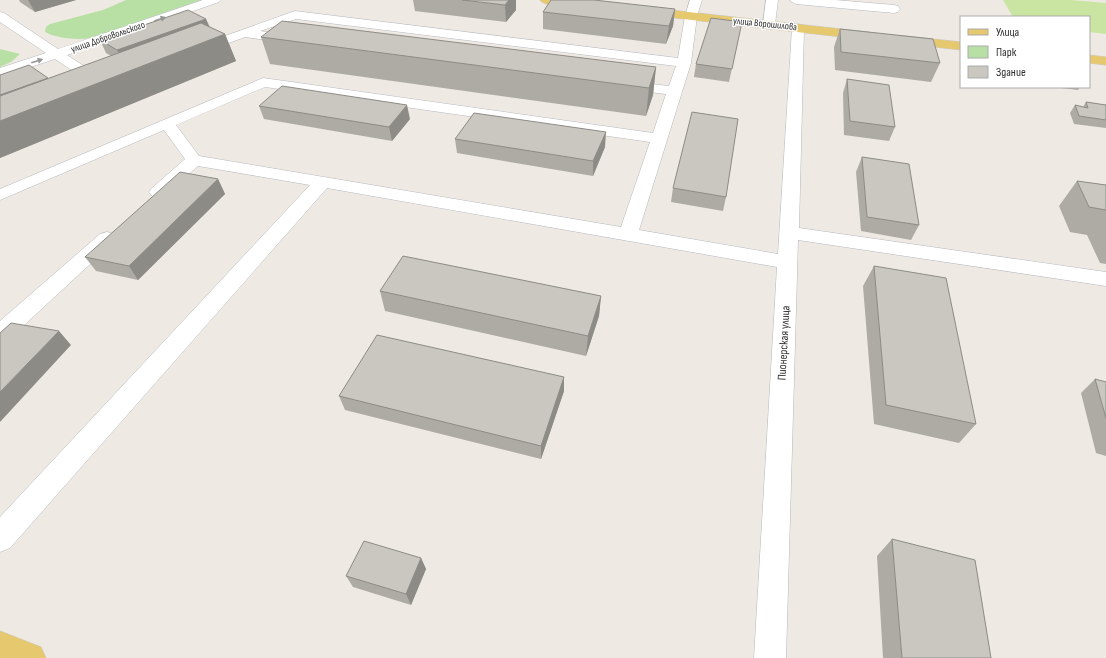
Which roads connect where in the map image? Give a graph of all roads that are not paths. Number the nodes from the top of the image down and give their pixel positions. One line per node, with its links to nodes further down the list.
1 (215, 0): 16 (street, улица Добровольского, one-way to 1)
2 (546, 0): 6 (main road)
3 (696, 0): 10 (street)
4 (772, 0): 11 (street)
5 (796, 0): 8 (street)
6 (592, 5)
7 (630, 9): 10 (main road, улица Ворошилова)
8 (894, 9)
9 (0, 16): 16 (street)
10 (691, 16): 11 (main road, улица Ворошилова); 20 (street)
11 (769, 24): 12 (main road, улица Ворошилова)
12 (798, 28): 15 (main road, улица Ворошилова); 32 (street, Пионерская улица)
13 (244, 33): 14 (street); 17 (street); 20 (street)
14 (307, 42)
15 (960, 46)
16 (57, 54): 21 (street, улица Добровольского, one-way to 16); 23 (street)
17 (186, 55)
18 (1090, 59): 19 (main road)
19 (1106, 61)
20 (684, 63): 24 (street)
21 (0, 73)
22 (612, 83): 24 (street)
23 (91, 91)
24 (674, 91): 26 (street)
25 (166, 123): 26 (street); 27 (street); 29 (street)
26 (660, 139): 33 (street)
27 (194, 160): 28 (street); 30 (street)
28 (323, 182): 33 (street); 37 (street)
29 (0, 195)
30 (147, 202)
31 (118, 228): 36 (street)
32 (789, 233): 34 (street, Пионерская улица); 35 (street)
33 (628, 235): 34 (street)
34 (788, 262): 40 (street, Пионерская улица)
35 (1106, 280)
36 (0, 334)
37 (0, 538)
38 (0, 647): 39 (main road)
39 (30, 658)
40 (770, 658)

